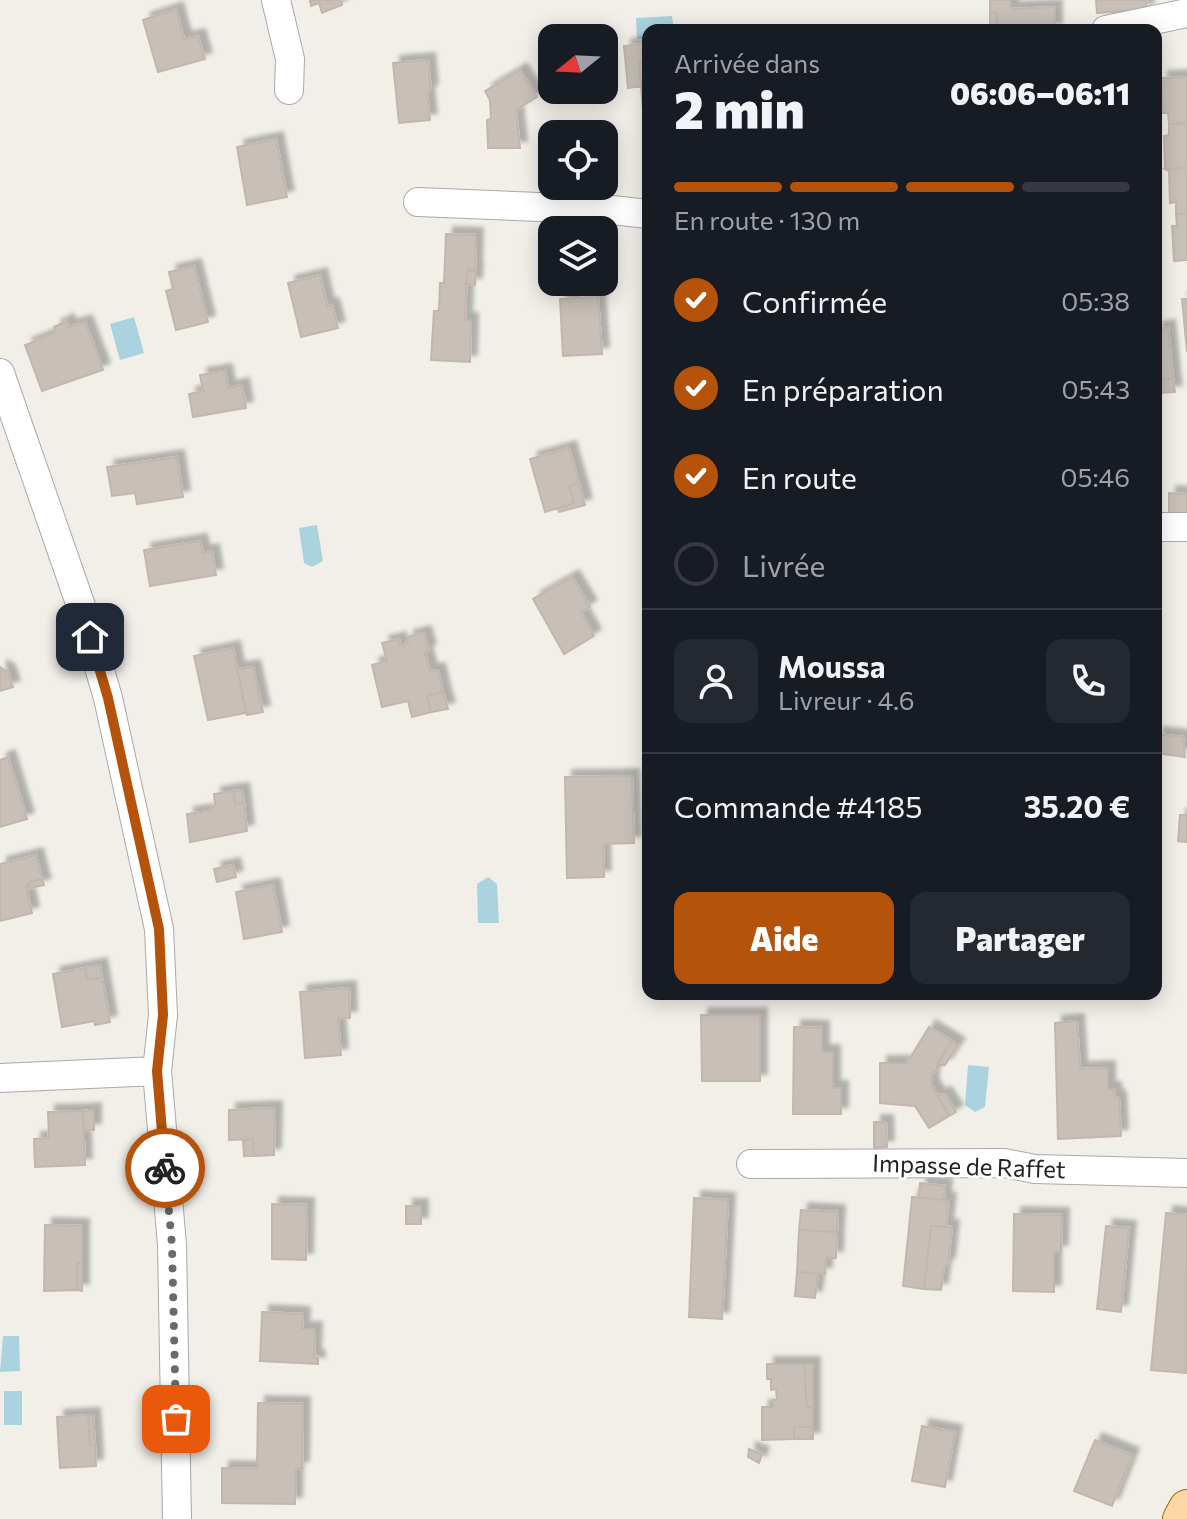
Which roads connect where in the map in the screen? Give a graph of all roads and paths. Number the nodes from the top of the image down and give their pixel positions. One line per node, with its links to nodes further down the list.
1 (276, 0): 5 (street)
2 (1186, 0): 3 (street)
3 (1187, 13): 4 (street)
4 (1135, 24)
5 (289, 90)
6 (418, 202): 7 (street)
7 (642, 213)
8 (0, 373): 11 (street)
9 (1162, 527): 10 (street)
10 (1187, 527)
11 (157, 1071): 12 (street); 16 (street)
12 (0, 1078)
13 (751, 1164): 14 (street, Impasse de Raffet)
14 (1187, 1173)
15 (1187, 1508): 17 (main road)
16 (177, 1519)
17 (1181, 1519)

